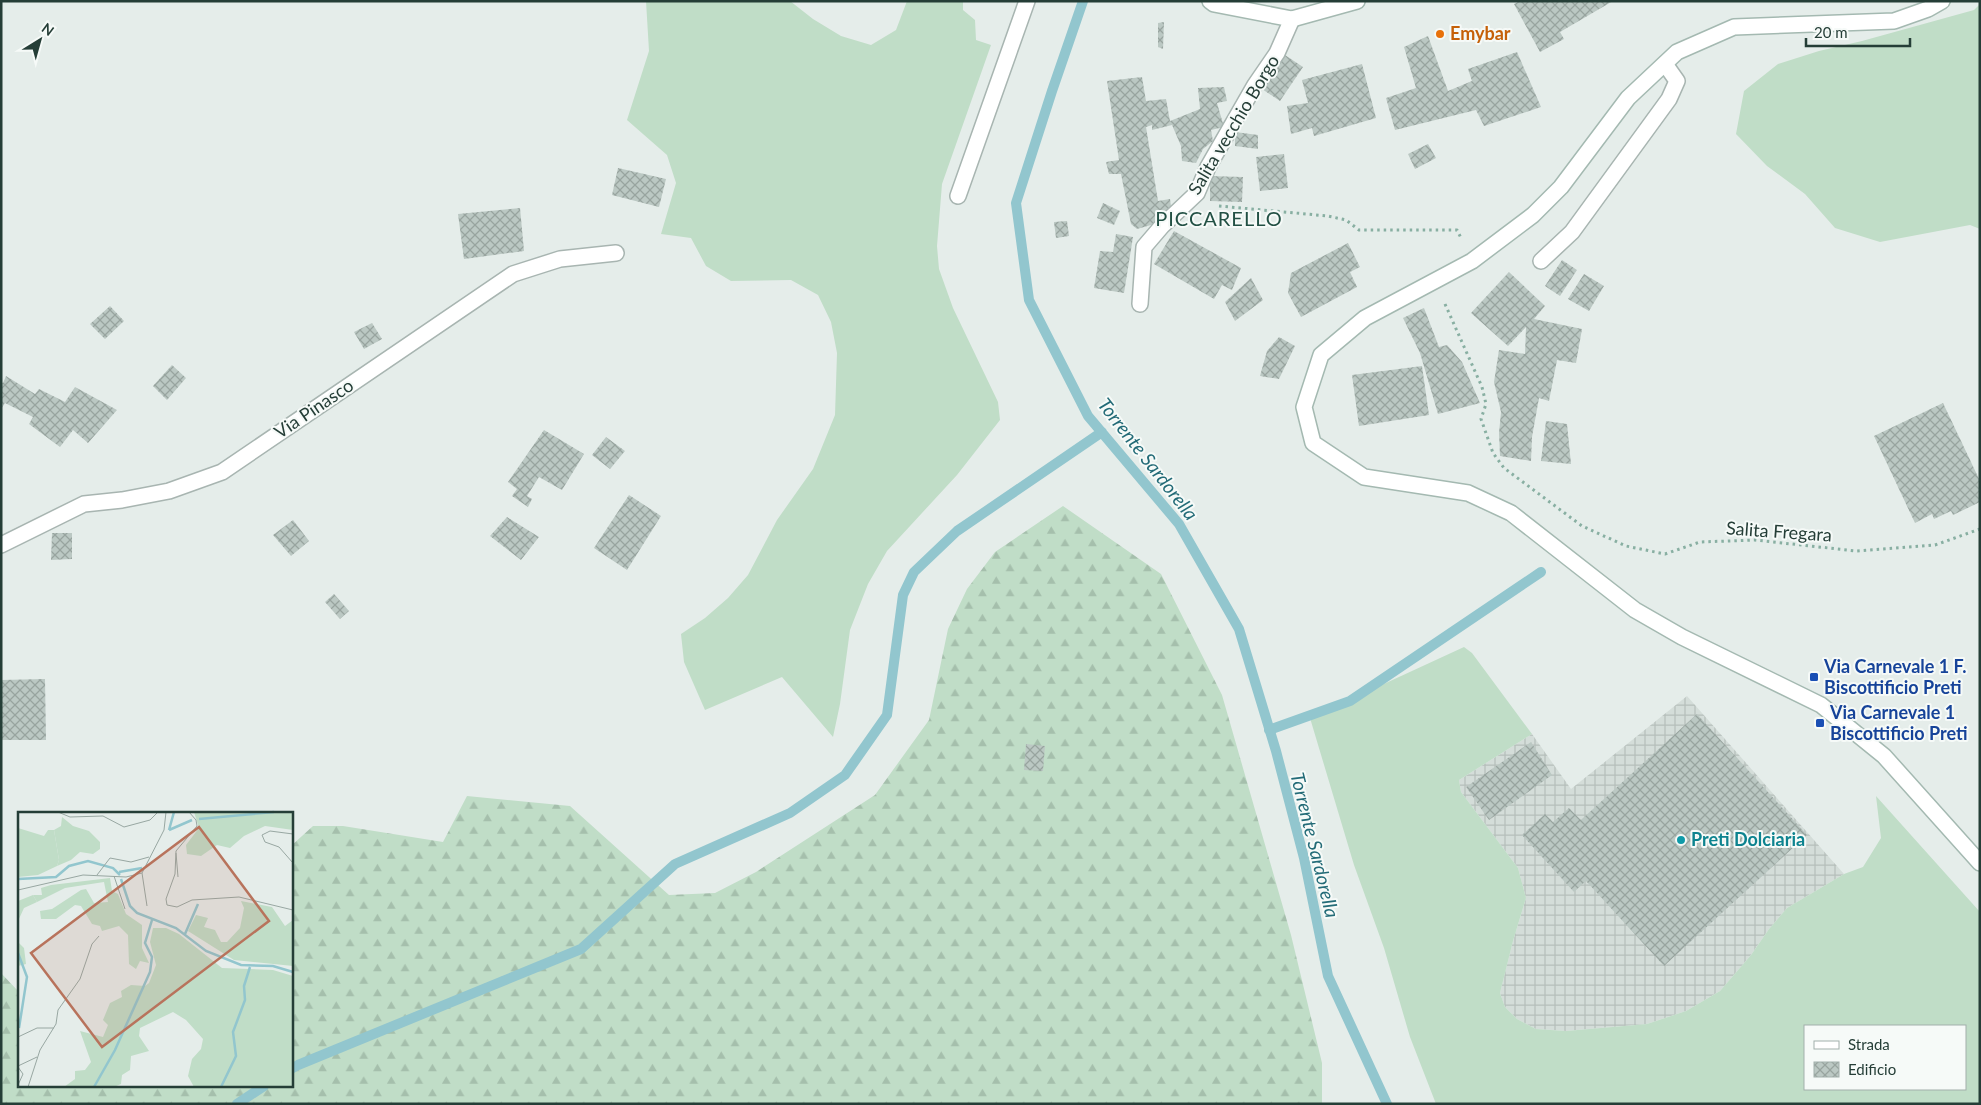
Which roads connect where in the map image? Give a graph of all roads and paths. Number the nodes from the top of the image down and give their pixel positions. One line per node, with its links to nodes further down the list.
1 (1027, 1): 7 (main road)
2 (1210, 1): 5 (main road)
3 (1357, 1): 5 (main road)
4 (1942, 1): 6 (main road)
5 (1292, 19): 8 (main road, Salita vecchio Borgo)
6 (1665, 64): 10 (main road); 11 (main road)
7 (958, 196)
8 (1183, 206): 10 (path); 13 (main road, Salita vecchio Borgo)
9 (616, 253): 15 (main road, Via Pinasco)
10 (1472, 261): 12 (main road)
11 (1541, 261)
12 (1434, 281): 14 (path, Salita Fregara); 16 (main road)
13 (1140, 304)
14 (1980, 529)
15 (1, 545)
16 (1980, 863)

